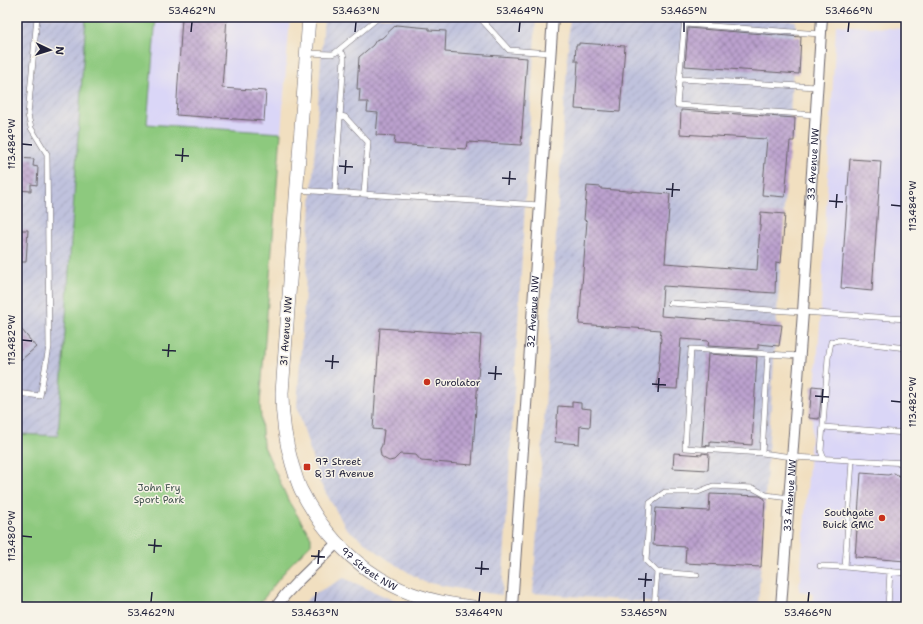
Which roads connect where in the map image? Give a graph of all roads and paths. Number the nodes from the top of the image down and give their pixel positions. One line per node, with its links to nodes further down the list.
1 (37, 17): 27 (lane)
2 (309, 17): 11 (street, 31 Avenue NW)
3 (379, 17): 10 (lane)
4 (467, 17): 12 (lane)
5 (553, 17): 12 (street, 32 Avenue NW)
6 (685, 17): 8 (lane)
7 (822, 17): 9 (street, 33 Avenue NW)
8 (685, 24): 9 (lane); 13 (lane)
9 (820, 34): 14 (street, 33 Avenue NW)
10 (339, 50): 11 (lane); 16 (lane)
11 (306, 52): 17 (street, 31 Avenue NW)
12 (550, 53): 20 (street, 32 Avenue NW)
13 (680, 79): 14 (lane); 15 (lane)
14 (817, 87): 15 (street, 33 Avenue NW)
15 (815, 115): 22 (street, 33 Avenue NW)
16 (341, 116): 18 (lane); 19 (lane)
17 (296, 190): 18 (lane); 36 (street, 31 Avenue NW)
18 (335, 192): 19 (lane)
19 (364, 194): 20 (lane)
20 (540, 205): 46 (street, 32 Avenue NW)
21 (670, 303): 22 (lane)
22 (803, 312): 23 (lane); 26 (street, 33 Avenue NW)
23 (906, 319)
24 (906, 348): 28 (lane)
25 (768, 354): 26 (lane); 30 (lane); 30 (lane)
26 (799, 356): 31 (street, 33 Avenue NW)
27 (17, 393)
28 (823, 427): 29 (lane); 32 (lane)
29 (906, 433)
30 (762, 453): 31 (lane)
31 (792, 457): 32 (lane); 35 (street, 33 Avenue NW)
32 (824, 459): 33 (lane)
33 (852, 460): 34 (lane); 38 (lane)
34 (906, 463)
35 (789, 498): 39 (lane); 48 (street, 33 Avenue NW)
36 (337, 543): 43 (street, 97 Street NW); 44 (street)
37 (820, 566): 38 (lane)
38 (845, 567): 40 (lane)
39 (657, 572): 42 (lane); 47 (lane)
40 (890, 572): 41 (lane); 49 (lane)
41 (906, 573)
42 (696, 575)
43 (458, 606): 45 (street, 97 Street NW)
44 (276, 607)
45 (473, 607)
46 (512, 607)
47 (654, 607)
48 (781, 607)
49 (888, 607)

